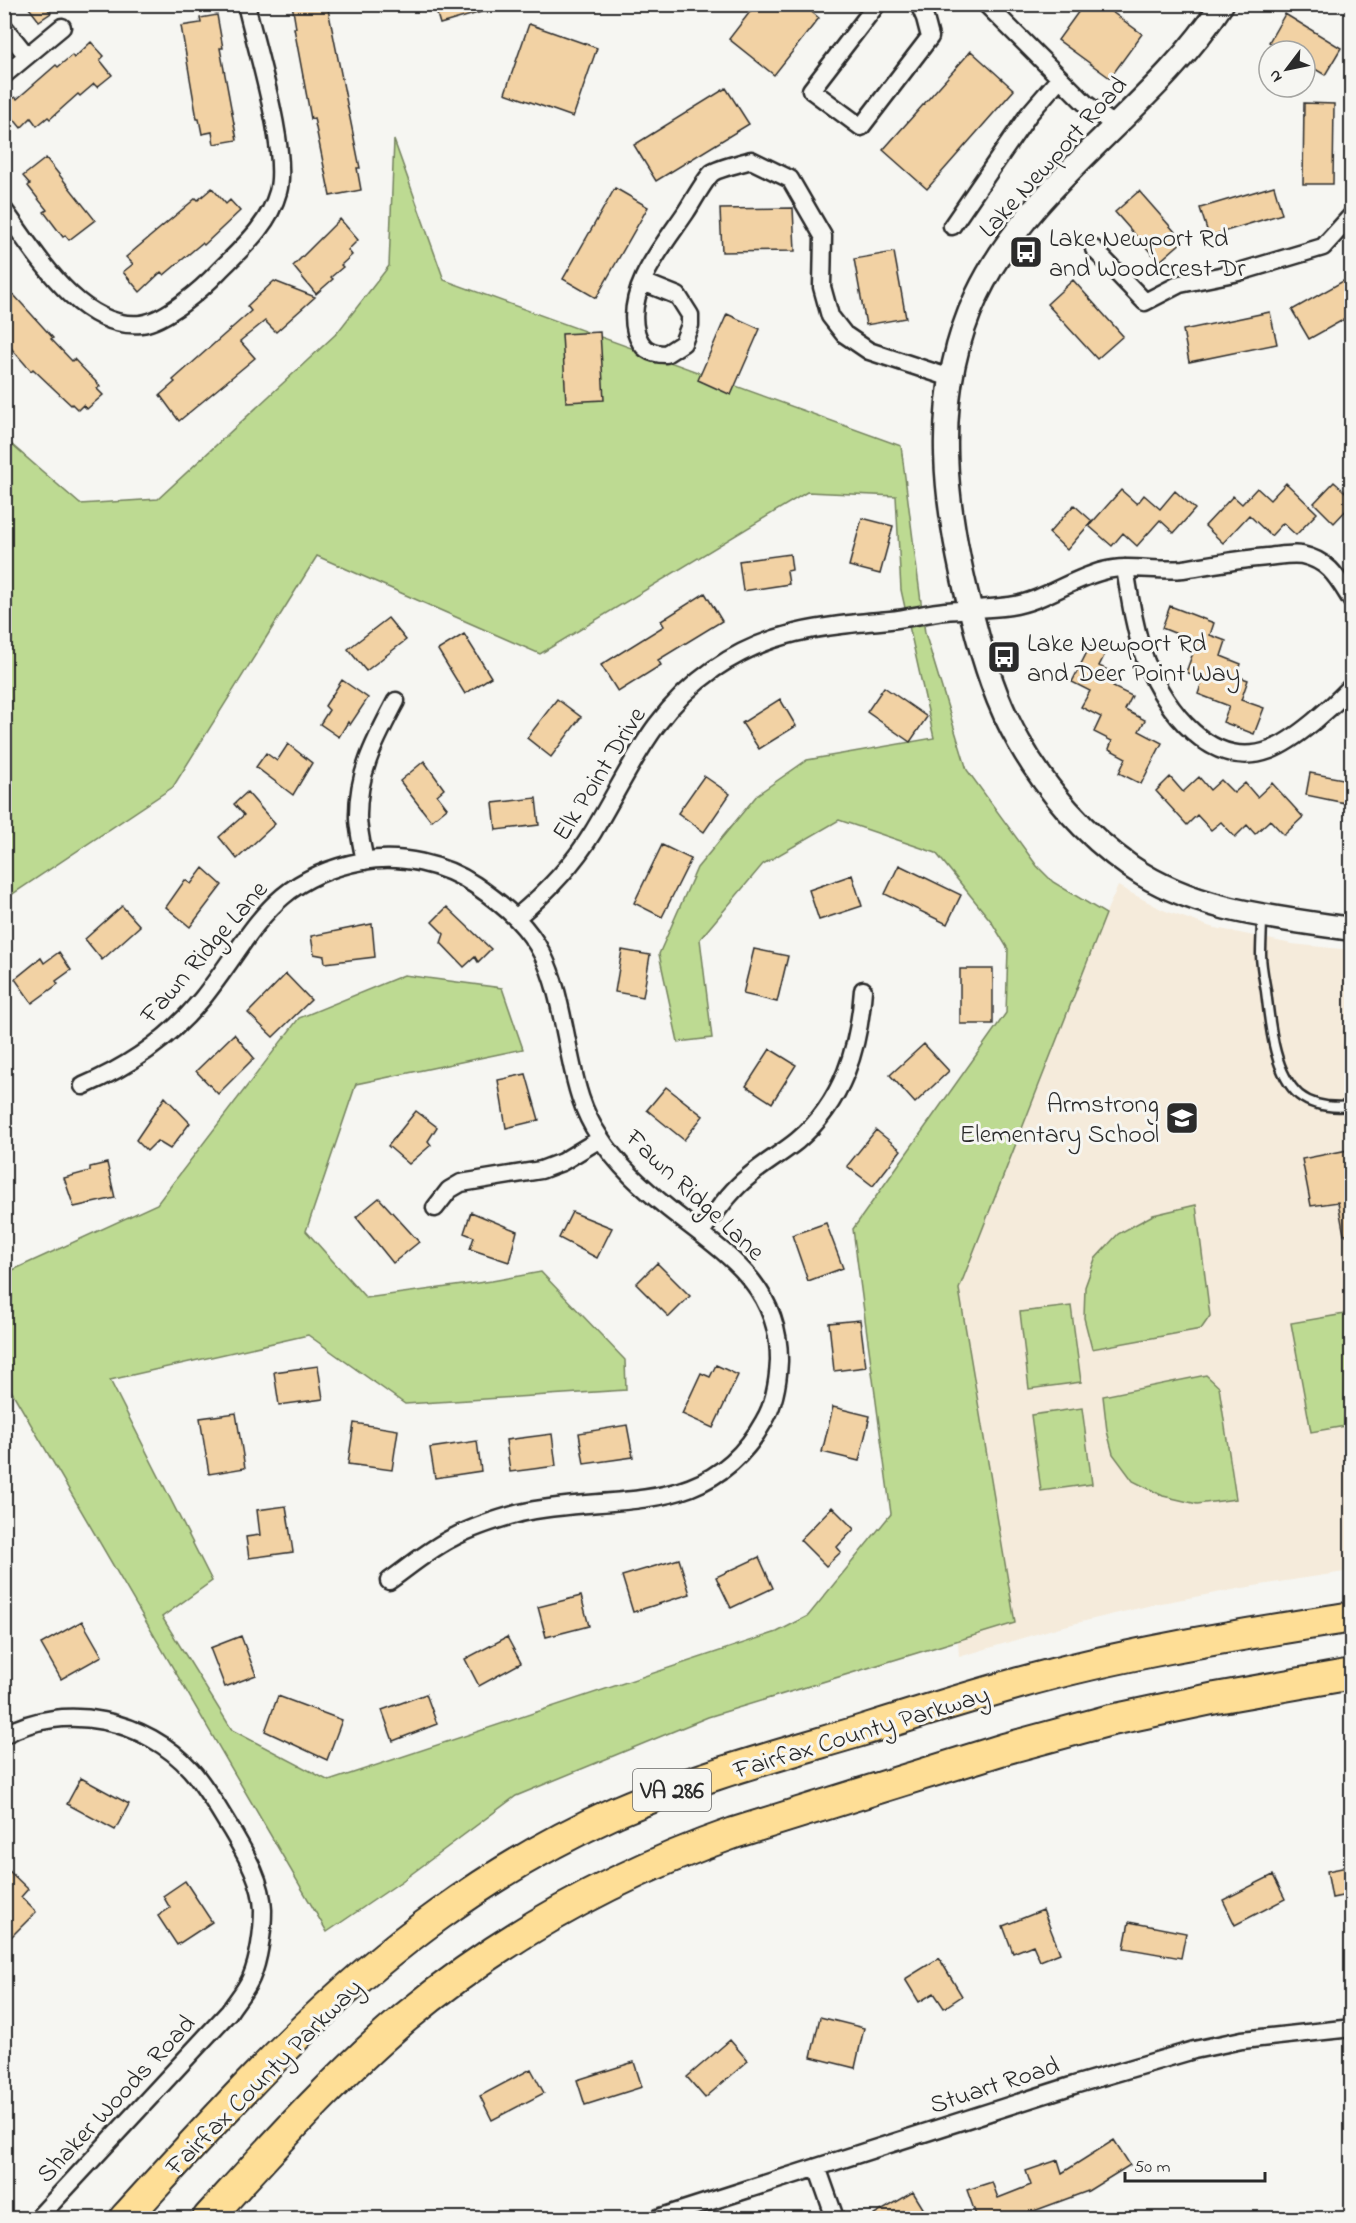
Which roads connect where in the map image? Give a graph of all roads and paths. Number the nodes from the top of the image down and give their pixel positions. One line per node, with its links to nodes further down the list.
1 (246, 4): 12 (street)
2 (877, 4): 3 (street)
3 (919, 4)
4 (986, 4): 10 (street)
5 (1222, 4): 11 (street, Lake Newport Road)
6 (4, 27): 8 (street)
7 (62, 27): 8 (street)
8 (27, 56): 9 (street)
9 (4, 75)
10 (1060, 78): 11 (street); 14 (street)
11 (1114, 125): 17 (street, Lake Newport Road)
12 (4, 210)
13 (1352, 215): 15 (street)
14 (952, 226)
15 (1094, 249)
16 (643, 282): 17 (street)
17 (951, 378): 20 (street, Lake Newport Road)
18 (1125, 568): 19 (street, Elk Point Drive); 20 (street, Elk Point Drive); 21 (street)
19 (1352, 601)
20 (970, 609): 24 (street, Lake Newport Road); 25 (street, Elk Point Drive)
21 (1352, 686)
22 (396, 701): 23 (street)
23 (365, 861): 25 (street, Fawn Ridge Lane); 28 (street, Fawn Ridge Lane)
24 (1262, 917): 26 (street, Lake Newport Road); 29 (lane)
25 (517, 918): 30 (street, Fawn Ridge Lane)
26 (1352, 929)
27 (863, 990): 32 (street)
28 (83, 1086)
29 (1352, 1106)
30 (600, 1139): 31 (street); 32 (street, Fawn Ridge Lane)
31 (435, 1208)
32 (700, 1233): 33 (street, Fawn Ridge Lane)
33 (389, 1581)
34 (1352, 1617): 40 (highway, Fairfax County Parkway / VA 286)
35 (1352, 1674): 41 (highway, VA 286)
36 (4, 1735): 39 (street, Shaker Woods Road)
37 (1352, 2028): 38 (street, Stuart Road)
38 (817, 2167): 42 (street, Stuart Road); 43 (street)
39 (38, 2218)
40 (125, 2218)
41 (208, 2218)
42 (658, 2218)
43 (835, 2218)

